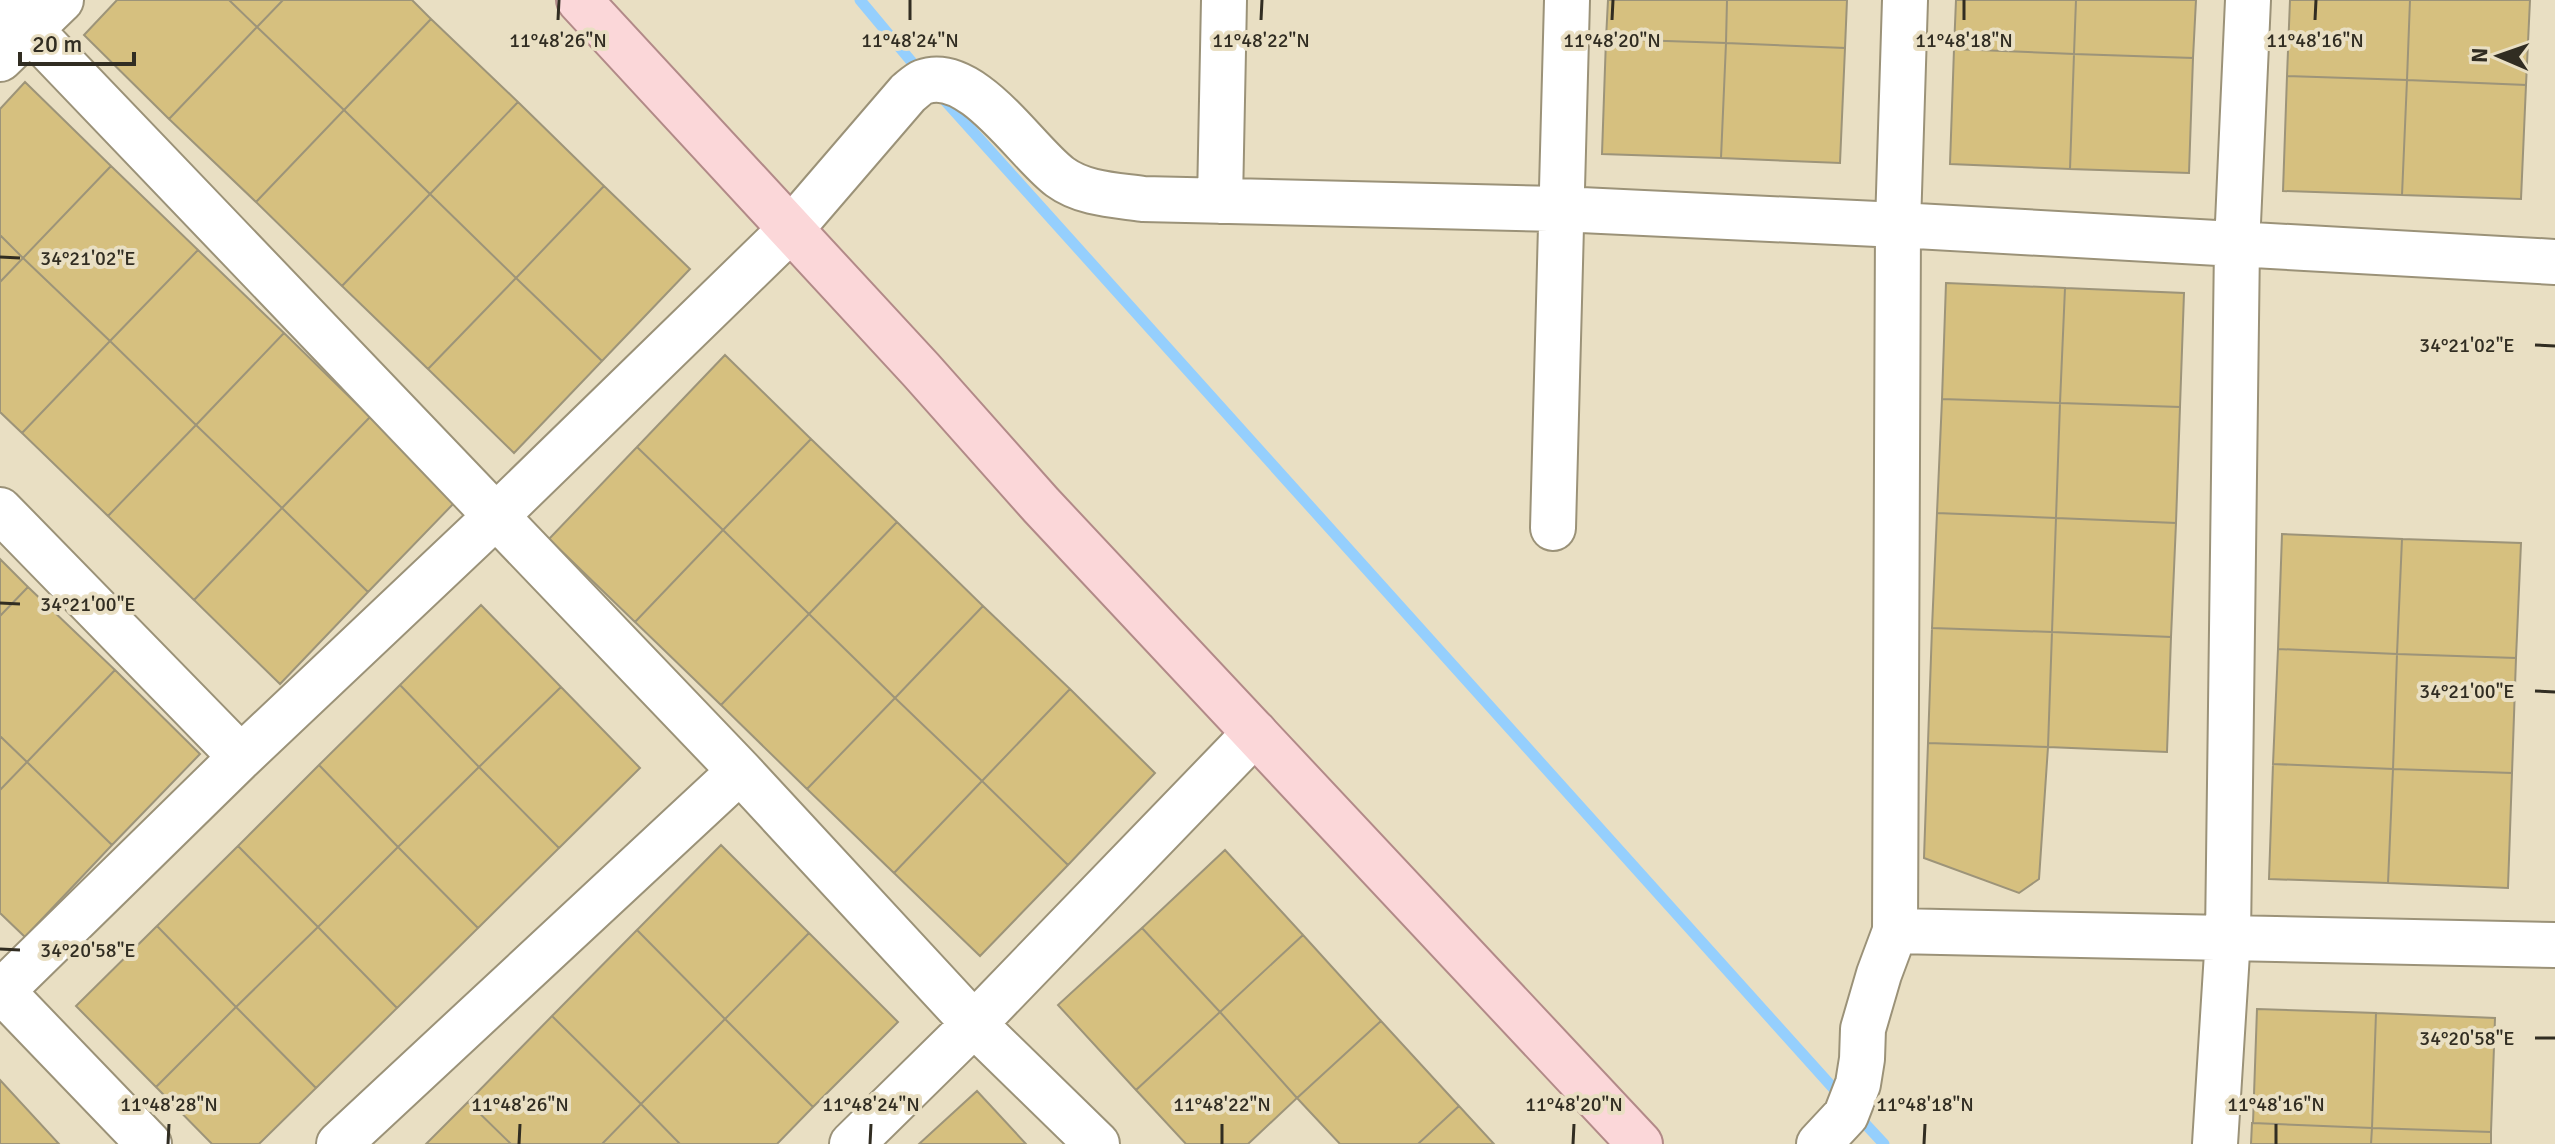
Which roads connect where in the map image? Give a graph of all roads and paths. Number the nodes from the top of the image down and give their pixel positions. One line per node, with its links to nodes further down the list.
1 (61, 0): 7 (street)
2 (579, 0): 11 (main road)
3 (1224, 0): 8 (street)
4 (1567, 0): 9 (street)
5 (1905, 0): 10 (street)
6 (2248, 0): 12 (street)
7 (11, 30): 15 (street)
8 (1220, 201): 9 (street); 11 (street)
9 (1560, 209): 10 (street); 16 (street)
10 (1898, 225): 12 (street); 20 (street)
11 (791, 229): 15 (street); 17 (main road)
12 (2237, 245): 13 (street); 21 (street)
13 (2555, 262)
14 (0, 510): 18 (street)
15 (496, 516): 18 (street); 19 (street)
16 (1553, 528)
17 (1255, 733): 24 (street); 29 (main road)
18 (241, 757): 23 (street)
19 (740, 771): 24 (street); 26 (street)
20 (1895, 931): 21 (street); 30 (street)
21 (2228, 937): 22 (street); 31 (street)
22 (2555, 945)
23 (1, 991): 25 (street)
24 (974, 1024): 27 (street); 28 (street)
25 (149, 1144)
26 (339, 1144)
27 (852, 1144)
28 (1097, 1144)
29 (1640, 1144)
30 (1819, 1144)
31 (2215, 1144)

